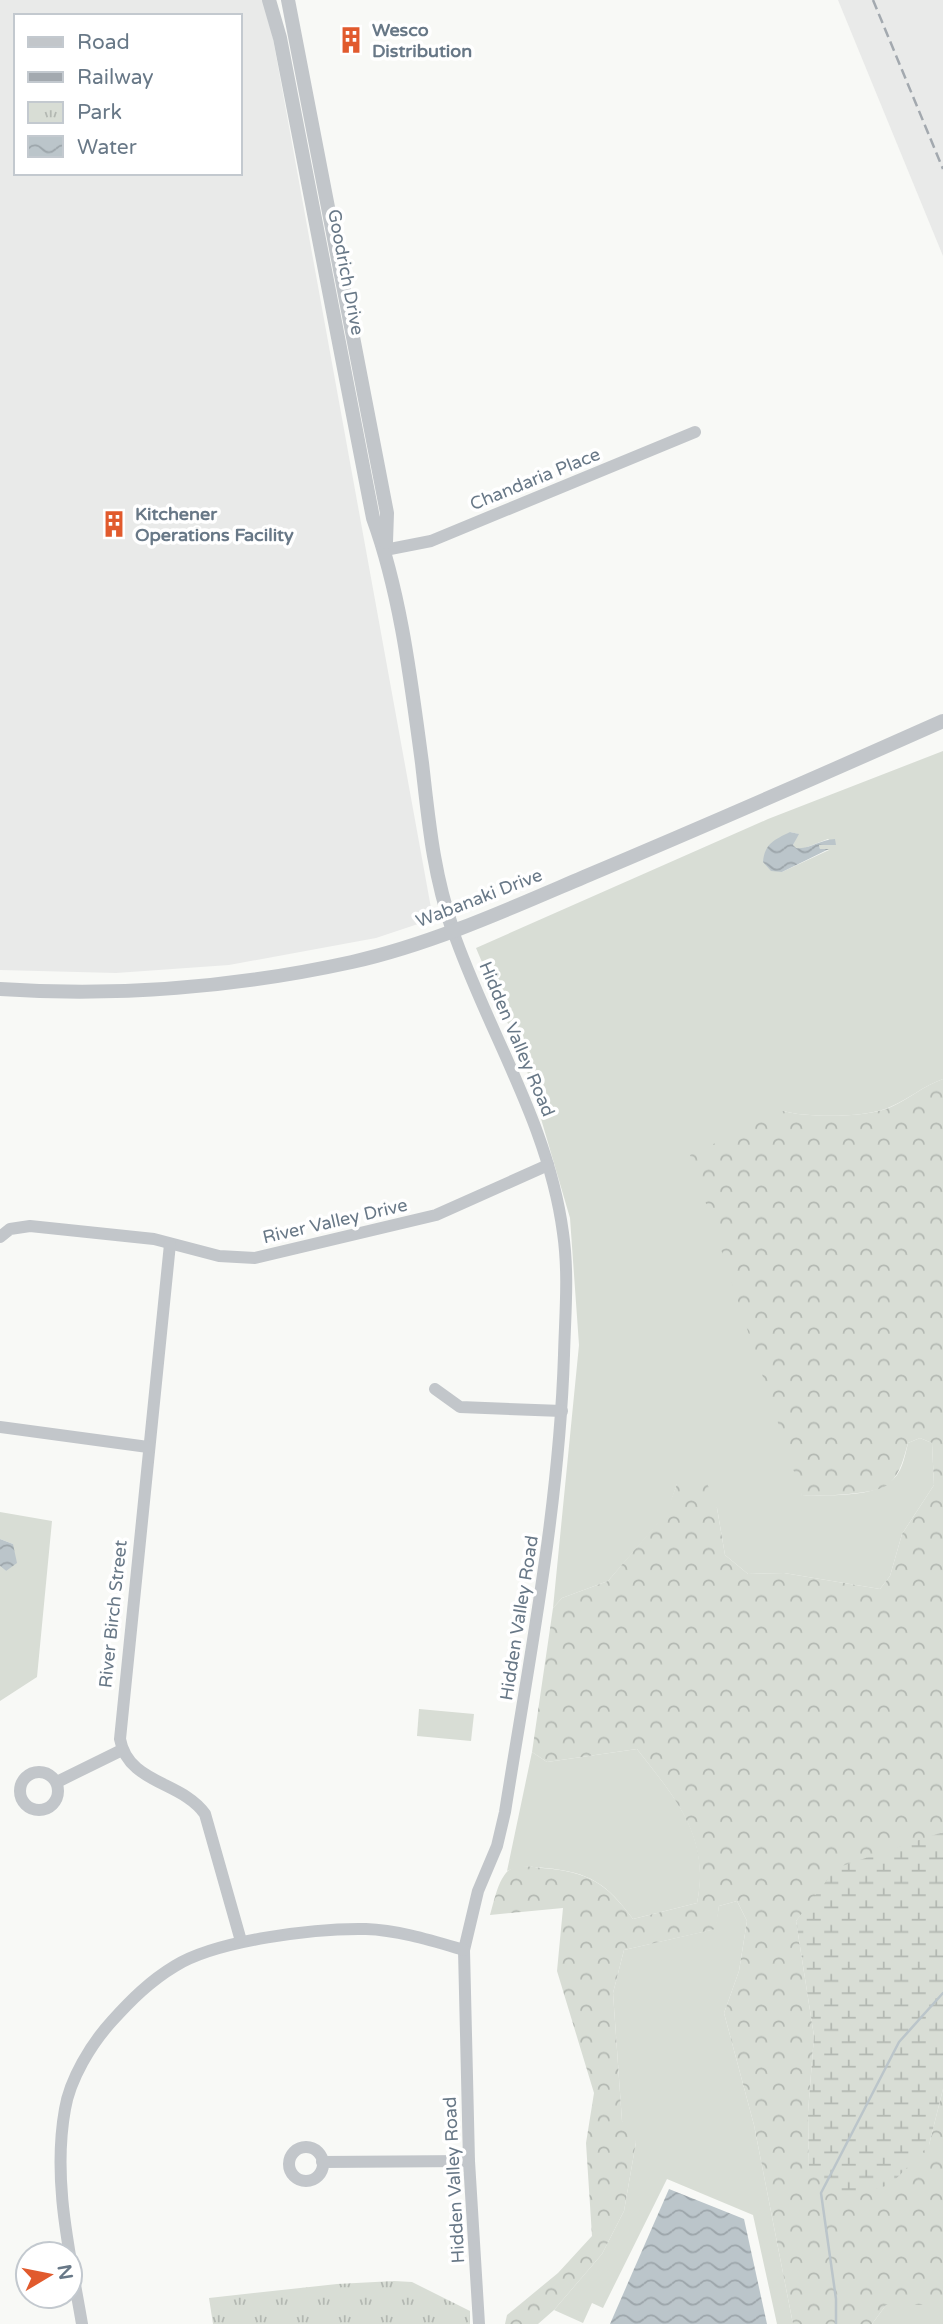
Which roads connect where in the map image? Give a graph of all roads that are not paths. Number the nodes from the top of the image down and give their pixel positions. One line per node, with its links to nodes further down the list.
1 (269, 0): 4 (street, Goodrich Drive)
2 (288, 0): 4 (street, Goodrich Drive)
3 (695, 432): 4 (street, Chandaria Place)
4 (385, 551): 6 (street, Goodrich Drive)
5 (943, 722): 6 (street, Wabanaki Drive)
6 (453, 931): 7 (street, Wabanaki Drive); 8 (street, Hidden Valley Road)
7 (0, 989)
8 (548, 1165): 10 (street, River Valley Drive); 12 (street, Hidden Valley Road)
9 (0, 1237): 10 (street, River Valley Drive)
10 (170, 1244): 14 (street, River Birch Street)
11 (435, 1389): 12 (street)
12 (562, 1412): 18 (street, Hidden Valley Road)
13 (0, 1427): 14 (street)
14 (148, 1447): 15 (street, River Birch Street)
15 (122, 1750): 16 (street); 17 (street)
16 (57, 1782)
17 (241, 1941): 18 (street); 21 (street)
18 (464, 1950): 19 (street, Hidden Valley Road)
19 (469, 2161): 20 (street); 22 (street, Hidden Valley Road)
20 (322, 2162)
21 (82, 2324)
22 (479, 2324)

